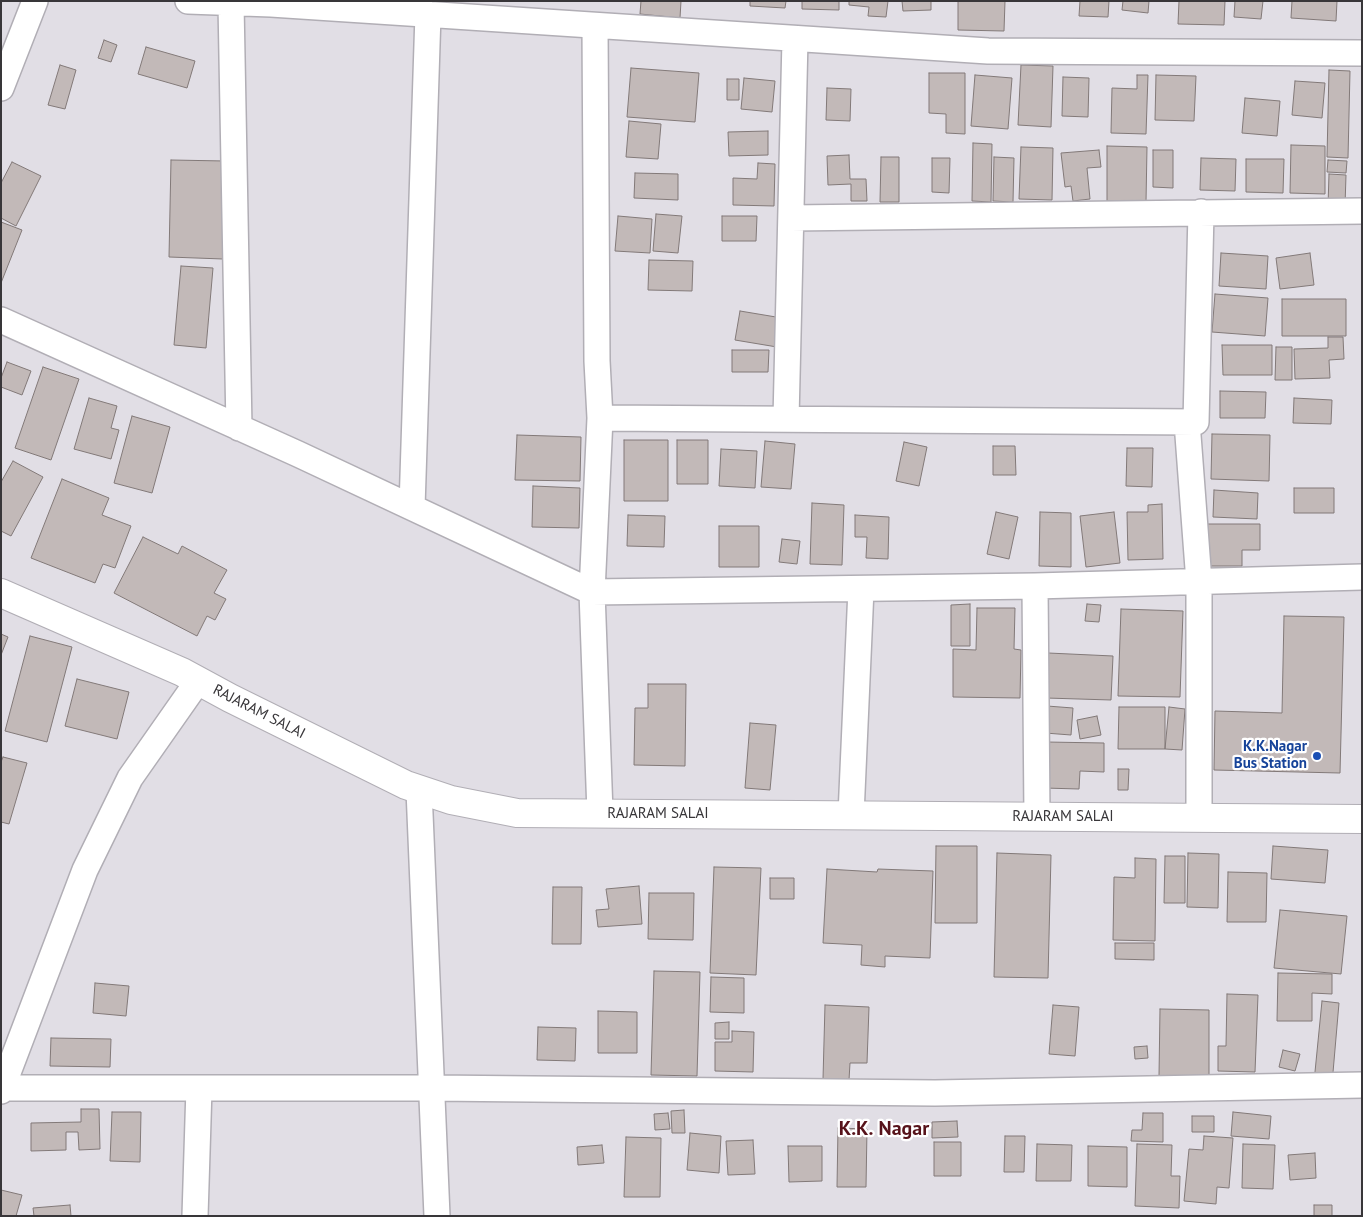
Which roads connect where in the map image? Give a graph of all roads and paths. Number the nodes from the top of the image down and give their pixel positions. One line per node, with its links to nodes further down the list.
1 (35, 1): 8 (street)
2 (188, 1): 3 (street)
3 (231, 4): 4 (street); 16 (street)
4 (428, 14): 5 (street); 17 (street)
5 (595, 26): 6 (street); 13 (street)
6 (795, 38): 7 (street); 11 (street)
7 (1362, 52)
8 (1, 88)
9 (1362, 211): 10 (street)
10 (1201, 212): 11 (street); 15 (street)
11 (791, 218): 14 (street)
12 (1, 320): 16 (street)
13 (600, 418): 14 (street); 23 (street)
14 (786, 419): 15 (street)
15 (1187, 422): 19 (street)
16 (238, 428): 17 (street)
17 (412, 507): 23 (street)
18 (1362, 577): 19 (street)
19 (1199, 582): 20 (street); 29 (street)
20 (1035, 586): 21 (street); 28 (street)
21 (861, 589): 23 (street); 27 (street)
22 (1, 592): 24 (street, RAJARAM SALAI)
23 (592, 592): 26 (street)
24 (198, 681): 25 (street, RAJARAM SALAI); 34 (street)
25 (419, 790): 26 (street, RAJARAM SALAI); 33 (street)
26 (600, 813): 27 (street, RAJARAM SALAI)
27 (851, 815): 28 (street, RAJARAM SALAI)
28 (1037, 817): 29 (street, RAJARAM SALAI)
29 (1199, 818): 30 (street, RAJARAM SALAI)
30 (1362, 819)
31 (1362, 1085): 33 (street)
32 (199, 1088): 33 (street); 34 (street); 35 (street)
33 (432, 1088): 36 (street)
34 (2, 1089)
35 (196, 1216)
36 (437, 1216)

